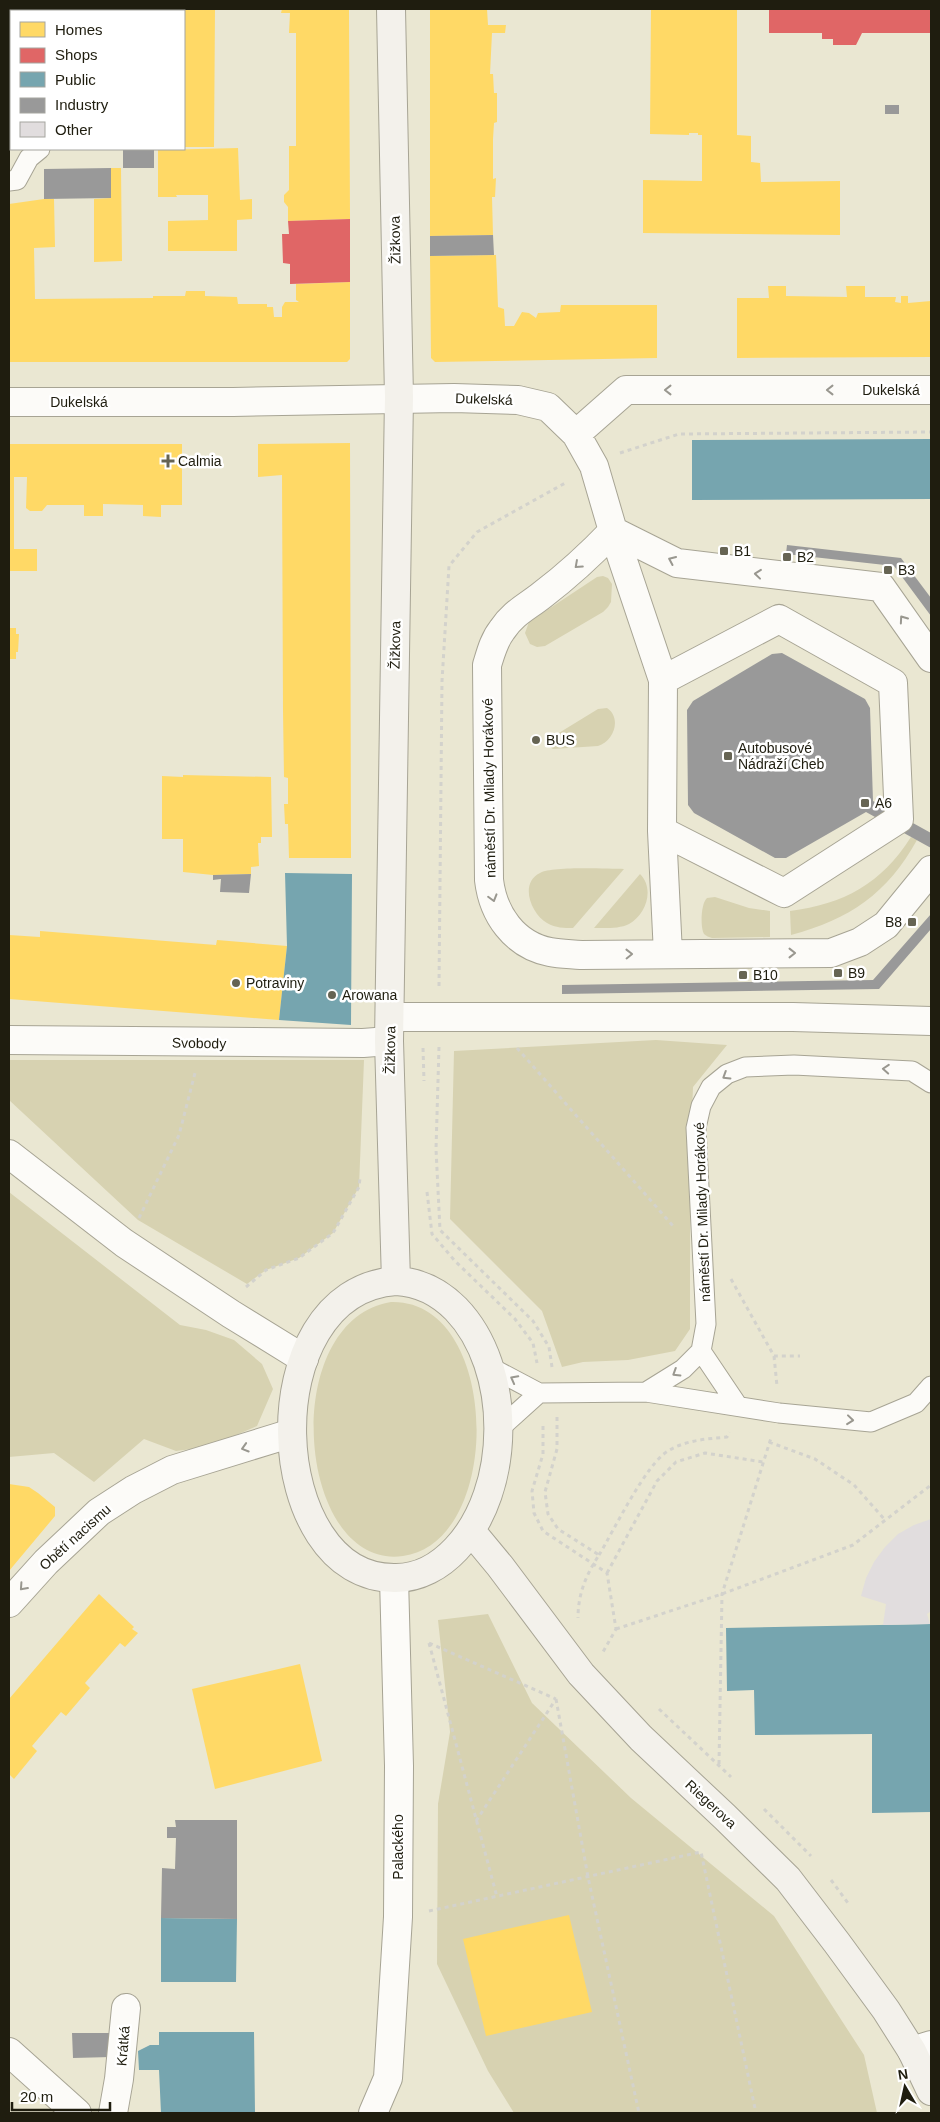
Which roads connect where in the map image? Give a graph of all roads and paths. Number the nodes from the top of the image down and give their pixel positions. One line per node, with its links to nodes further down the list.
1 (390, 9): 5 (street, Žižkova)
2 (39, 150): 3 (lane)
3 (9, 180)
4 (931, 390): 7 (street, Dukelská, one-way to 7)
5 (399, 398): 6 (street, Dukelská); 7 (street, Dukelská); 16 (street, Žižkova)
6 (9, 402)
7 (576, 434): 8 (street)
8 (613, 531): 9 (street, one-way to 8); 10 (street); 13 (street, náměstí Dr. Milady Horákové, one-way to 13)
9 (931, 658)
10 (663, 680): 11 (street); 11 (street)
11 (662, 831): 13 (street)
12 (931, 870): 13 (street, náměstí Dr. Milady Horákové, one-way to 12)
13 (668, 954)
14 (490, 1017): 15 (street); 16 (street); 22 (path)
15 (931, 1021)
16 (390, 1030): 18 (street, Svobody); 25 (street, Žižkova)
17 (9, 1040): 18 (street, Svobody)
18 (203, 1043): 23 (path)
19 (931, 1084): 22 (lane, náměstí Dr. Milady Horákové, one-way to 22)
20 (9, 1154): 23 (street)
21 (361, 1168): 26 (path)
22 (701, 1242): 27 (lane, náměstí Dr. Milady Horákové)
23 (124, 1243): 26 (street)
24 (728, 1274): 28 (path)
25 (396, 1281): 30 (street); 31 (street)
26 (231, 1314): 30 (street)
27 (701, 1351): 33 (lane, one-way to 33); 35 (lane)
28 (774, 1356): 29 (path); 36 (path)
29 (800, 1356)
30 (304, 1359): 38 (street)
31 (488, 1366): 34 (lane, one-way to 31); 37 (street)
32 (931, 1386): 36 (lane, one-way to 32)
33 (646, 1392): 34 (lane); 35 (lane)
34 (539, 1393): 37 (lane)
35 (738, 1406): 36 (lane); 44 (path)
36 (779, 1412): 39 (path)
37 (498, 1430): 43 (street)
38 (292, 1434): 46 (street); 48 (street, Obětí nacismu, one-way to 48)
39 (769, 1442): 40 (path); 42 (path)
40 (763, 1462): 45 (path); 47 (path)
41 (931, 1485): 42 (path)
42 (886, 1521): 47 (path)
43 (470, 1531): 46 (street); 57 (street, Riegerova)
44 (600, 1554)
45 (607, 1573)
46 (394, 1578): 55 (street, Palackého)
47 (722, 1594): 49 (path); 51 (path)
48 (9, 1603)
49 (616, 1629)
50 (556, 1699): 52 (path); 52 (path); 53 (path)
51 (719, 1765)
52 (476, 1821): 54 (path)
53 (588, 1877): 54 (path); 63 (path); 64 (path)
54 (497, 1897): 55 (path)
55 (398, 1917): 62 (street, Palackého)
56 (126, 2008): 61 (street, Krátká)
57 (922, 2048): 59 (street, Riegerova)
58 (9, 2052): 60 (street)
59 (931, 2091)
60 (76, 2113)
61 (113, 2113)
62 (373, 2113)
63 (639, 2113)
64 (756, 2113)

